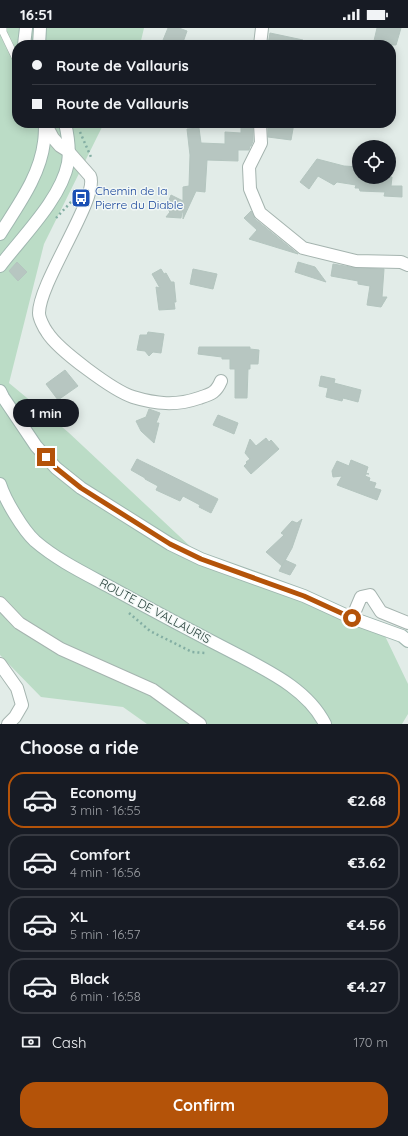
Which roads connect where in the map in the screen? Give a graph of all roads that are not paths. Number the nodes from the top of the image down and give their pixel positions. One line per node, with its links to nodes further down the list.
1 (3, 28): 8 (lane)
2 (26, 28): 5 (main road)
3 (40, 28): 6 (main road)
4 (262, 28): 7 (main road)
5 (25, 40)
6 (39, 40)
7 (261, 40)
8 (12, 51)
9 (45, 128): 14 (main road)
10 (48, 128): 13 (main road)
11 (66, 128): 13 (main road)
12 (260, 128): 15 (main road)
13 (68, 151): 16 (main road); 17 (main road)
14 (0, 234)
15 (408, 265)
16 (0, 266)
17 (221, 381)
18 (0, 391): 21 (main road)
19 (0, 484): 27 (main road, ROUTE DE VALLAURIS)
20 (0, 603): 26 (main road)
21 (352, 618): 22 (main road); 23 (main road)
22 (408, 623)
23 (408, 641)
24 (0, 664): 25 (main road)
25 (8, 724)
26 (200, 724)
27 (325, 724)

